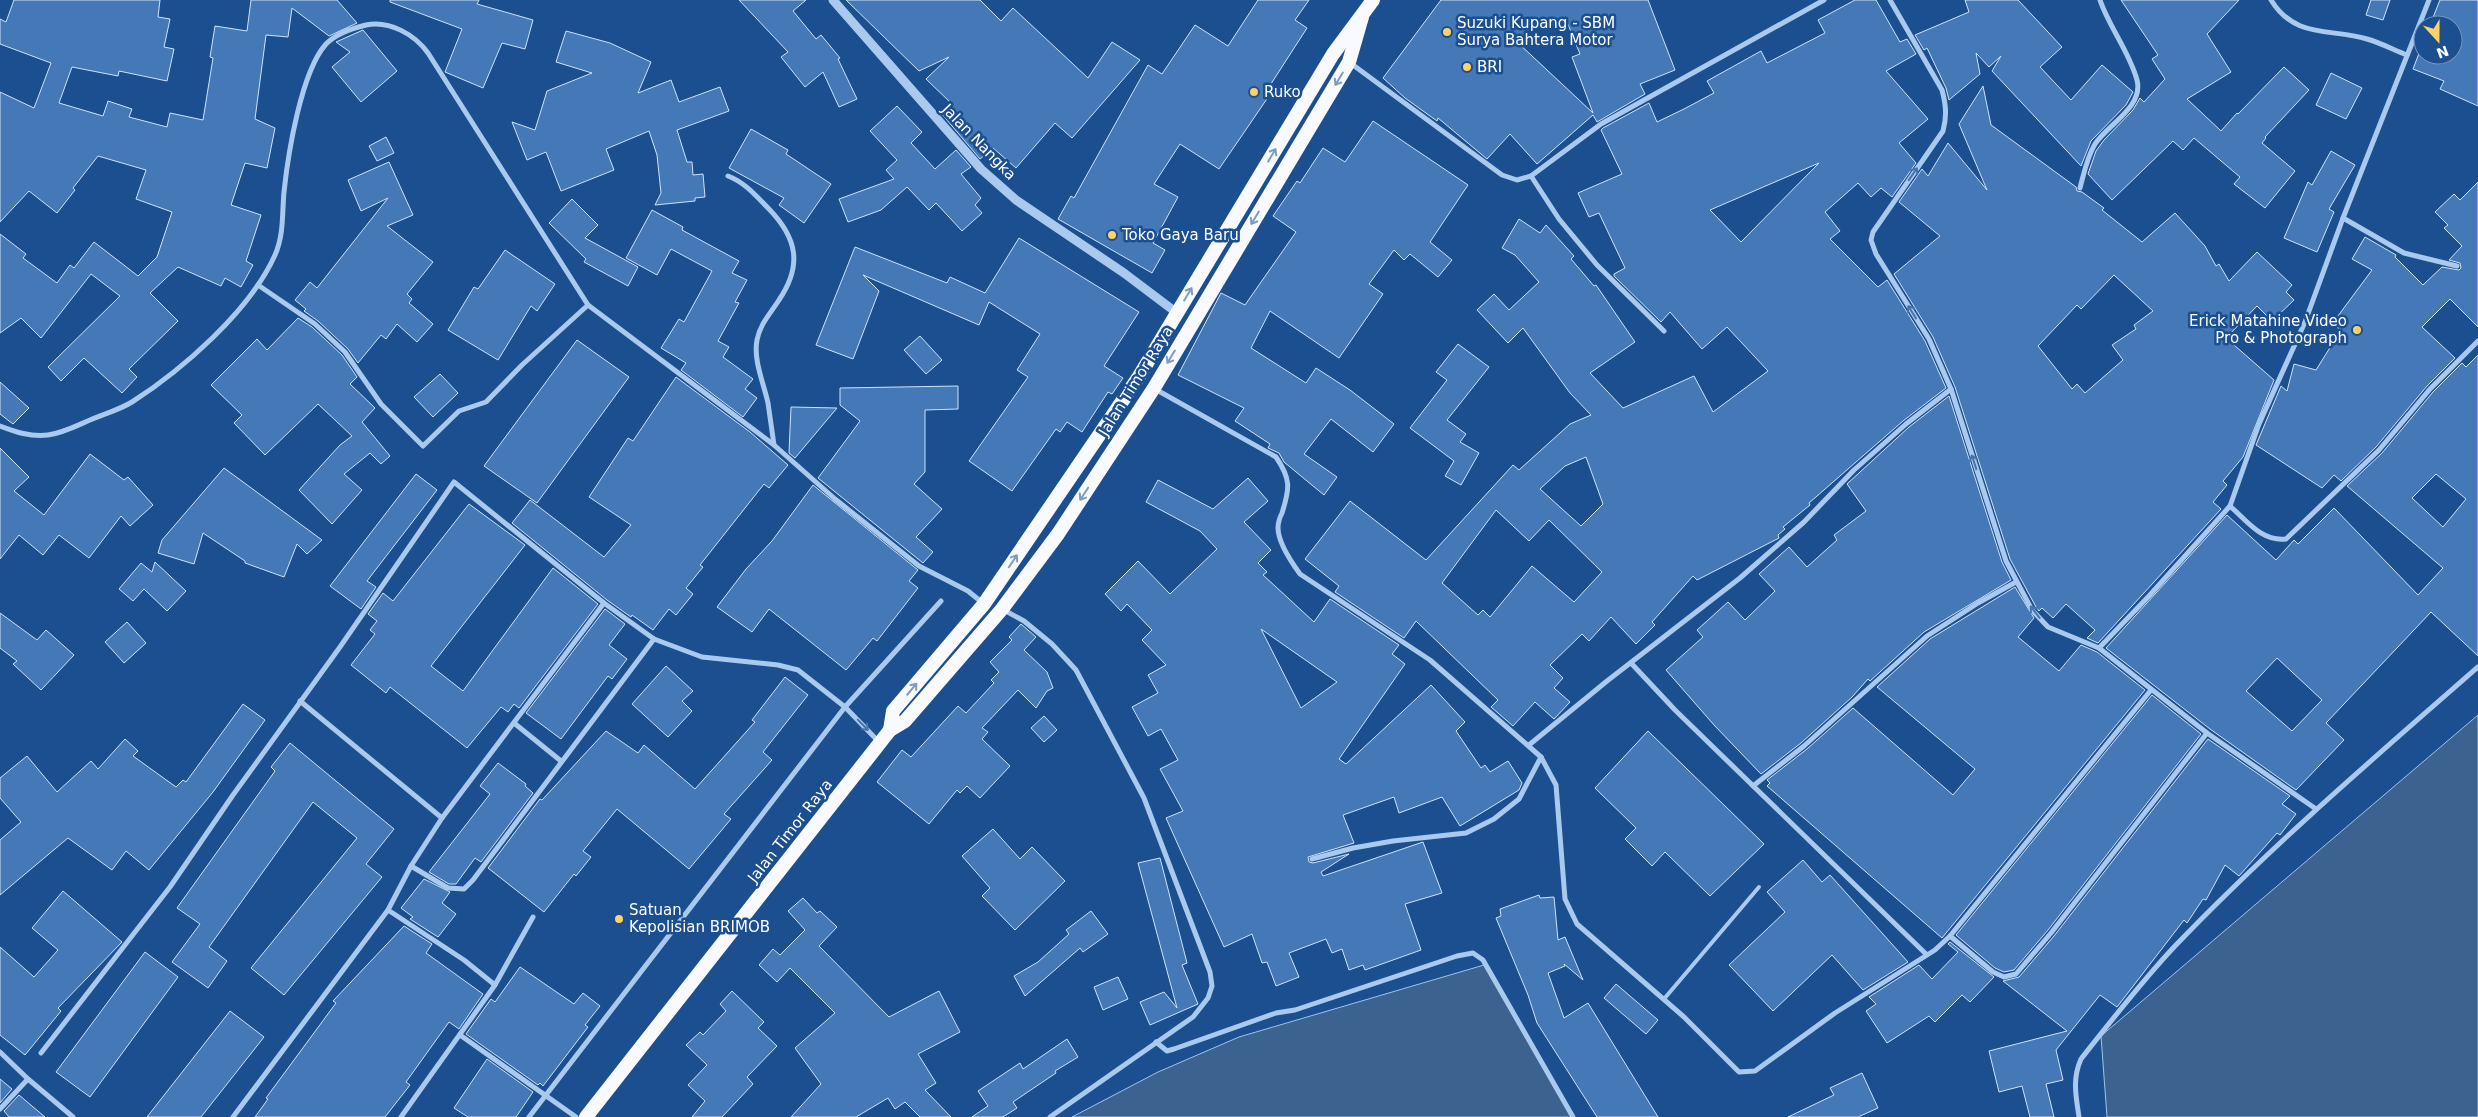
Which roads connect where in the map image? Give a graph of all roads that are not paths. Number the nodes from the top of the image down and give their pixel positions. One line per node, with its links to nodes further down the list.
1 (833, 0): 18 (street, Jalan Nangka)
2 (1373, 0): 8 (highway, Jalan Timor Raya)
3 (1824, 0): 12 (street)
4 (1890, 0): 22 (street, one-way to 4)
5 (2100, 0): 13 (street)
6 (2271, 0): 9 (street)
7 (2429, 0): 9 (street)
8 (1362, 17): 10 (highway, Jalan Timor Raya); 18 (highway, Jalan Timor Raya, one-way to 8)
9 (2407, 55): 14 (street)
10 (1349, 62): 12 (street); 21 (highway, Jalan Timor Raya, one-way to 21)
11 (728, 176): 24 (street)
12 (1531, 176): 19 (street)
13 (2080, 188)
14 (2343, 218): 15 (street); 25 (street)
15 (2457, 266)
16 (258, 286): 17 (street); 17 (street); 23 (street)
17 (588, 305): 24 (street)
18 (1177, 313): 29 (highway, Jalan Timor Raya, one-way to 18)
19 (1664, 331)
20 (2478, 340): 25 (street)
21 (1154, 388): 30 (highway, Jalan Timor Raya, one-way to 30); 42 (street)
22 (1951, 388): 26 (street, one-way to 22); 33 (street)
23 (0, 426)
24 (774, 444): 29 (street)
25 (2230, 506): 32 (street)
26 (2016, 582): 32 (street, one-way to 26); 45 (street)
27 (941, 601): 37 (street)
28 (604, 603): 31 (street); 36 (street); 38 (street)
29 (984, 604): 39 (highway, Jalan Timor Raya, one-way to 29)
30 (1002, 609): 39 (highway, Jalan Timor Raya); 58 (street)
31 (654, 639): 37 (street); 44 (street)
32 (2099, 648): 35 (street)
33 (1631, 663): 42 (street); 45 (street)
34 (2478, 667): 46 (street)
35 (2151, 690): 40 (street); 53 (street)
36 (300, 701): 47 (street); 60 (street)
37 (845, 707): 41 (street, one-way to 41); 62 (street)
38 (514, 723): 44 (street); 47 (street)
39 (890, 730): 41 (highway, Jalan Timor Raya)
40 (2207, 733): 46 (street); 53 (street)
41 (880, 743): 69 (highway, Jalan Timor Raya)
42 (1529, 745): 43 (street)
43 (1541, 756): 48 (street); 56 (street)
44 (561, 760): 49 (street)
45 (1754, 786): 54 (street)
46 (2316, 809): 72 (street)
47 (442, 818): 49 (street)
48 (1312, 859)
49 (411, 866): 51 (street)
50 (1758, 887): 56 (lane)
51 (388, 910): 55 (street); 65 (street)
52 (534, 917): 55 (street)
53 (1950, 936): 54 (street)
54 (1926, 954): 56 (street)
55 (495, 985): 57 (street)
56 (1664, 999)
57 (460, 1035): 62 (street); 66 (street)
58 (1156, 1042): 70 (street); 71 (street)
59 (0, 1052): 61 (street)
60 (41, 1053)
61 (28, 1079): 63 (street); 64 (street)
62 (545, 1097): 67 (street); 68 (street)
63 (0, 1108)
64 (73, 1117)
65 (233, 1117)
66 (401, 1117)
67 (530, 1117)
68 (576, 1117)
69 (586, 1117)
70 (1050, 1117)
71 (1573, 1117)
72 (2079, 1117)

